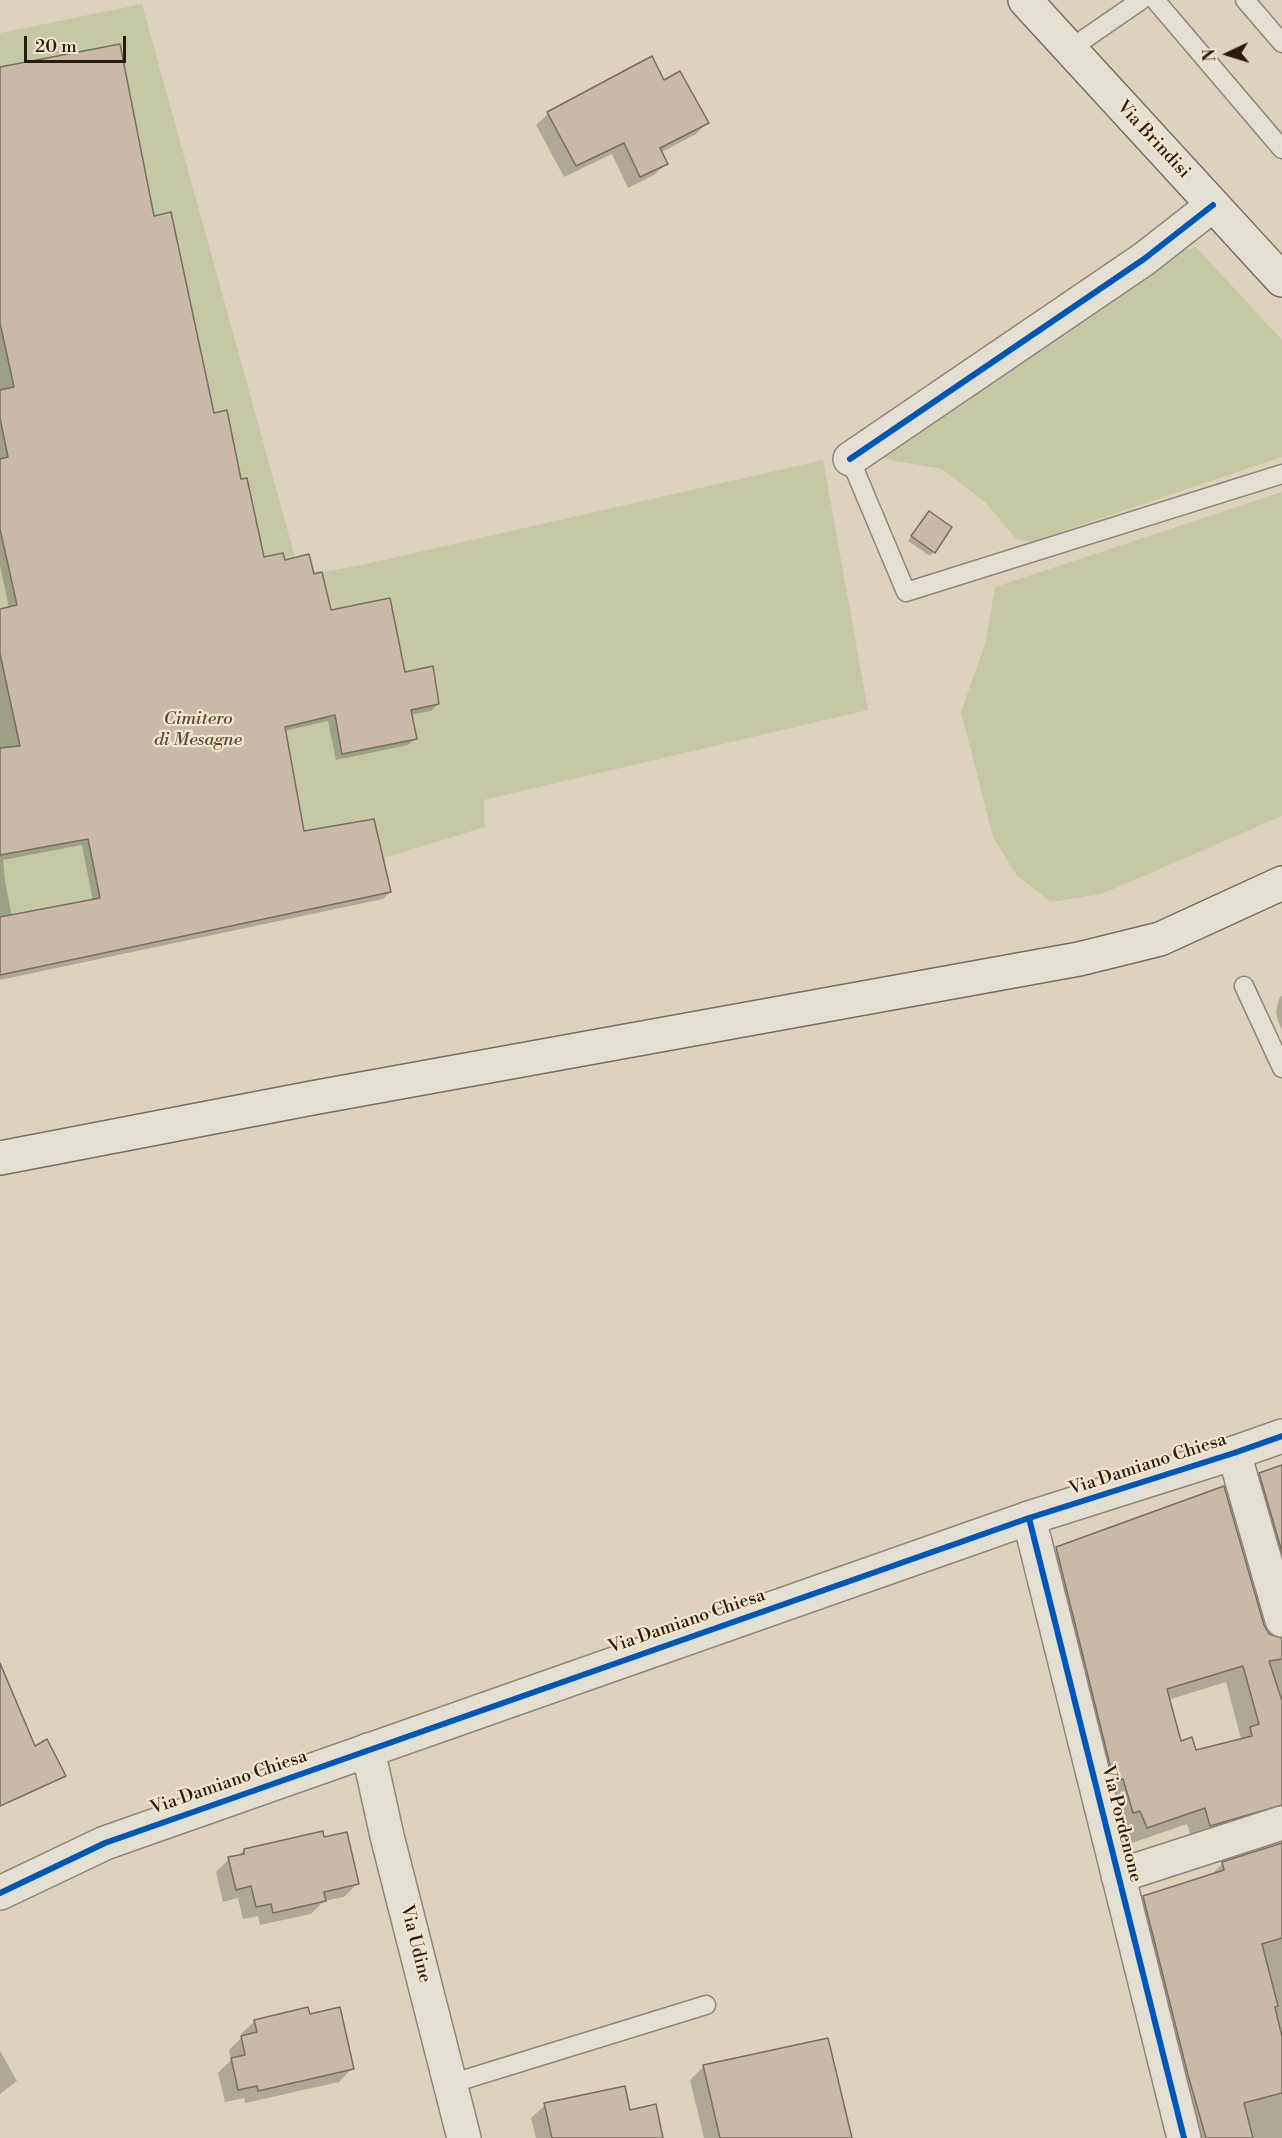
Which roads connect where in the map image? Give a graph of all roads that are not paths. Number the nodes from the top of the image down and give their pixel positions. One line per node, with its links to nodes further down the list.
1 (1025, 0): 6 (street, Via Brindisi)
2 (1141, 0): 6 (lane)
3 (1155, 0): 7 (lane)
4 (1245, 0): 5 (lane)
5 (1282, 44)
6 (1070, 49): 8 (street, Via Brindisi)
7 (1282, 148)
8 (1213, 205): 9 (street, Via Brindisi); 10 (street)
9 (1282, 280)
10 (850, 459): 11 (lane)
11 (1282, 474)
12 (1282, 882): 15 (street)
13 (1244, 986): 14 (lane)
14 (1282, 1068)
15 (0, 1158)
16 (1282, 1436): 17 (street, Via Damiano Chiesa)
17 (1234, 1453): 18 (street, Via Damiano Chiesa); 19 (street)
18 (1029, 1518): 20 (street, Via Damiano Chiesa); 22 (street, Via Pordenone)
19 (1282, 1620)
20 (368, 1750): 23 (street, Via Damiano Chiesa); 25 (street, Via Udine)
21 (1282, 1822): 22 (street)
22 (1118, 1876): 27 (street, Via Pordenone)
23 (0, 1893)
24 (706, 2005): 25 (lane)
25 (450, 2084): 26 (street, Via Udine)
26 (464, 2138)
27 (1184, 2138)

